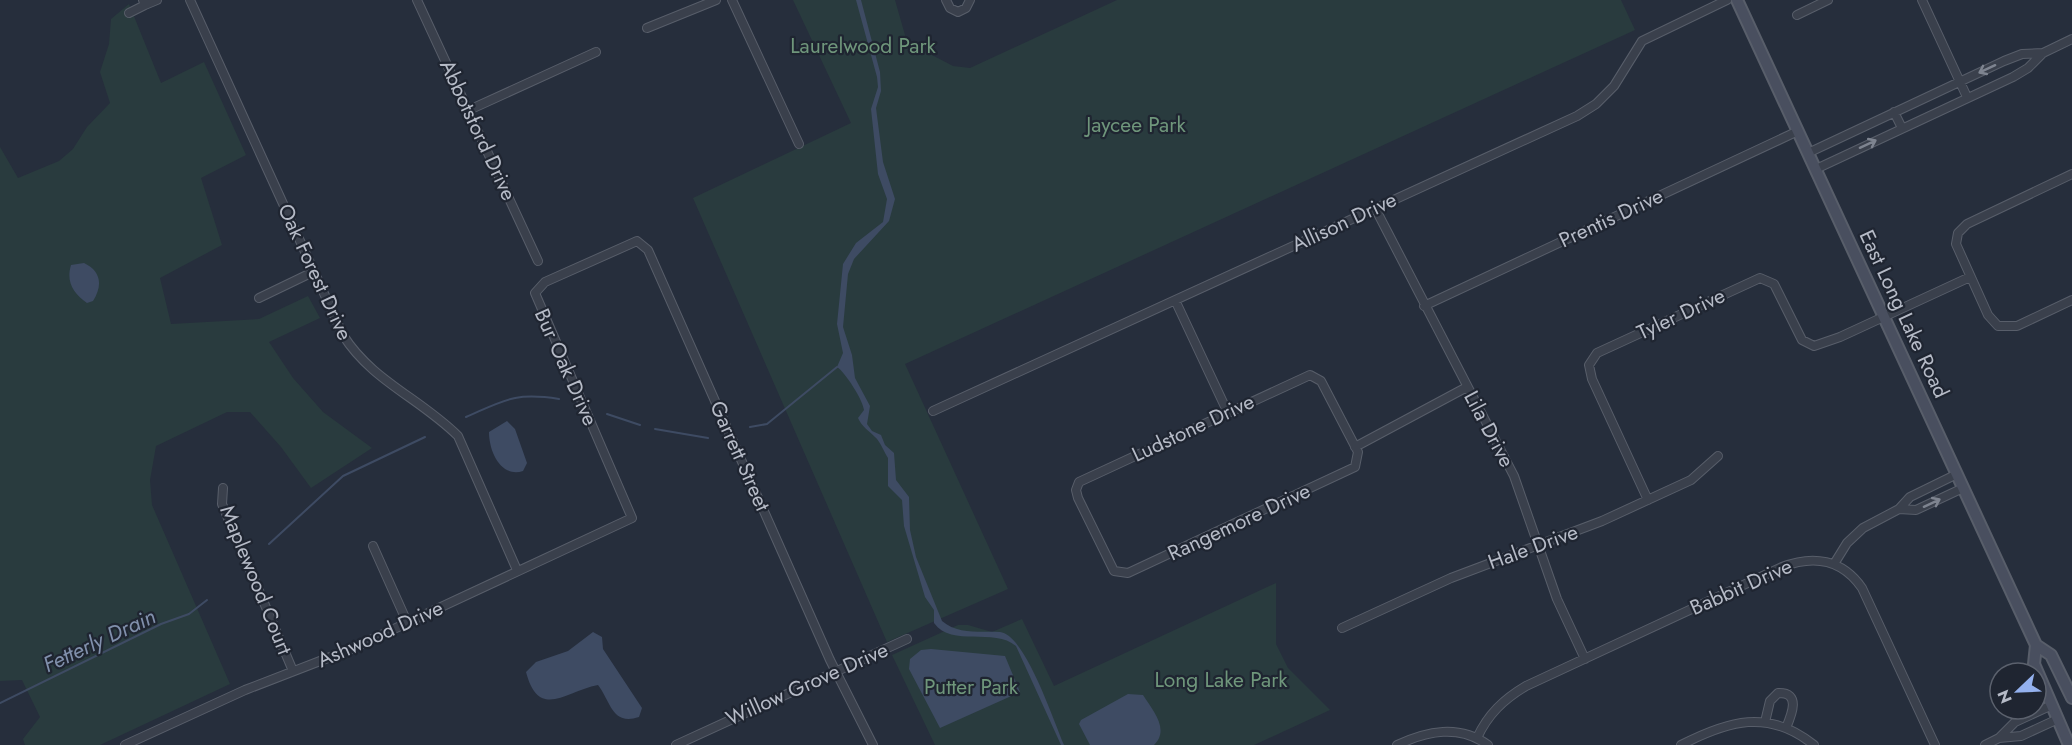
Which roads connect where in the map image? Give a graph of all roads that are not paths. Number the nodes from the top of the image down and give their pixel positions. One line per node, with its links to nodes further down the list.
1 (157, 0): 13 (street)
2 (190, 0): 33 (street, Oak Forest Drive)
3 (417, 0): 22 (street, Abbotsford Drive)
4 (716, 0): 16 (street)
5 (732, 0): 26 (street)
6 (946, 0): 7 (street)
7 (970, 0): 8 (street)
8 (979, 0)
9 (1727, 0): 30 (street, Allison Drive)
10 (1737, 0): 25 (main road, East Long Lake Road)
11 (1828, 0): 15 (street)
12 (1922, 0): 20 (street)
13 (144, 3): 14 (street)
14 (129, 13)
15 (1797, 15)
16 (647, 28)
17 (2072, 39): 19 (street)
18 (596, 52): 22 (street)
19 (2043, 53): 20 (street, one-way to 20); 21 (street)
20 (1960, 81): 21 (street); 23 (street)
21 (1967, 98): 24 (street)
22 (469, 110): 32 (street, Abbotsford Drive)
23 (1894, 112): 24 (street); 27 (street)
24 (1902, 128): 28 (street, one-way to 24)
25 (1798, 131): 27 (main road, East Long Lake Road); 38 (street, Prentis Drive)
26 (799, 144)
27 (1808, 153): 28 (main road, East Long Lake Road)
28 (1816, 169): 39 (main road, East Long Lake Road)
29 (2072, 174): 34 (street)
30 (1375, 208): 36 (street, Allison Drive); 38 (street, Lila Drive)
31 (642, 243): 50 (street, Bur Oak Drive); 63 (street, Garrett Street)
32 (538, 261)
33 (314, 272): 35 (street); 54 (street, Oak Forest Drive)
34 (1970, 277): 37 (street); 39 (street)
35 (259, 298)
36 (1175, 300): 41 (street, Allison Drive); 42 (street)
37 (2072, 300)
38 (1424, 306): 40 (street, Lila Drive)
39 (1884, 317): 45 (main road, East Long Lake Road); 48 (street, Tyler Drive)
40 (1467, 387): 43 (street); 51 (street, Lila Drive)
41 (933, 411)
42 (1228, 412): 43 (street, Ludstone Drive); 55 (street, Ludstone Drive)
43 (1355, 447): 55 (street, Rangemore Drive)
44 (1718, 456): 48 (street, Hale Drive)
45 (1957, 474): 47 (main road, East Long Lake Road); 49 (street)
46 (223, 488): 62 (street, Maplewood Court)
47 (1963, 488): 49 (street, one-way to 47); 59 (main road, East Long Lake Road)
48 (1648, 500): 51 (street, Hale Drive)
49 (1899, 510): 53 (street)
50 (632, 518): 54 (street, Ashwood Drive)
51 (1539, 545): 57 (street, Hale Drive); 60 (street, Lila Drive)
52 (373, 546): 56 (street)
53 (1834, 564): 60 (street, Babbit Drive); 81 (street, Babbit Drive)
54 (517, 570): 56 (street, Ashwood Drive)
55 (1118, 574)
56 (407, 622): 62 (street, Ashwood Drive)
57 (1342, 628)
58 (906, 639): 63 (street, Willow Grove Drive)
59 (2036, 645): 61 (main road, East Long Lake Road); 64 (main road, East Long Lake Road)
60 (1585, 659): 72 (street, Babbit Drive)
61 (2034, 661)
62 (293, 671): 74 (street, Ashwood Drive)
63 (837, 671): 75 (street, Willow Grove Drive); 76 (street, Garrett Street)
64 (2063, 681): 65 (main road); 67 (main road, East Long Lake Road)
65 (2048, 682)
66 (2048, 695): 68 (main road, East Long Lake Road)
67 (2072, 698)
68 (2052, 705): 69 (main road, East Long Lake Road); 73 (street)
69 (2058, 719): 73 (street); 83 (main road, East Long Lake Road)
70 (1765, 722): 71 (street); 71 (street); 79 (street)
71 (1786, 728): 80 (street)
72 (1477, 738): 77 (street); 78 (street)
73 (1999, 738): 82 (street)
74 (125, 745)
75 (676, 745)
76 (873, 745)
77 (1397, 745)
78 (1488, 745)
79 (1681, 745)
80 (1814, 745)
81 (1935, 745)
82 (1985, 745)
83 (2069, 745)

